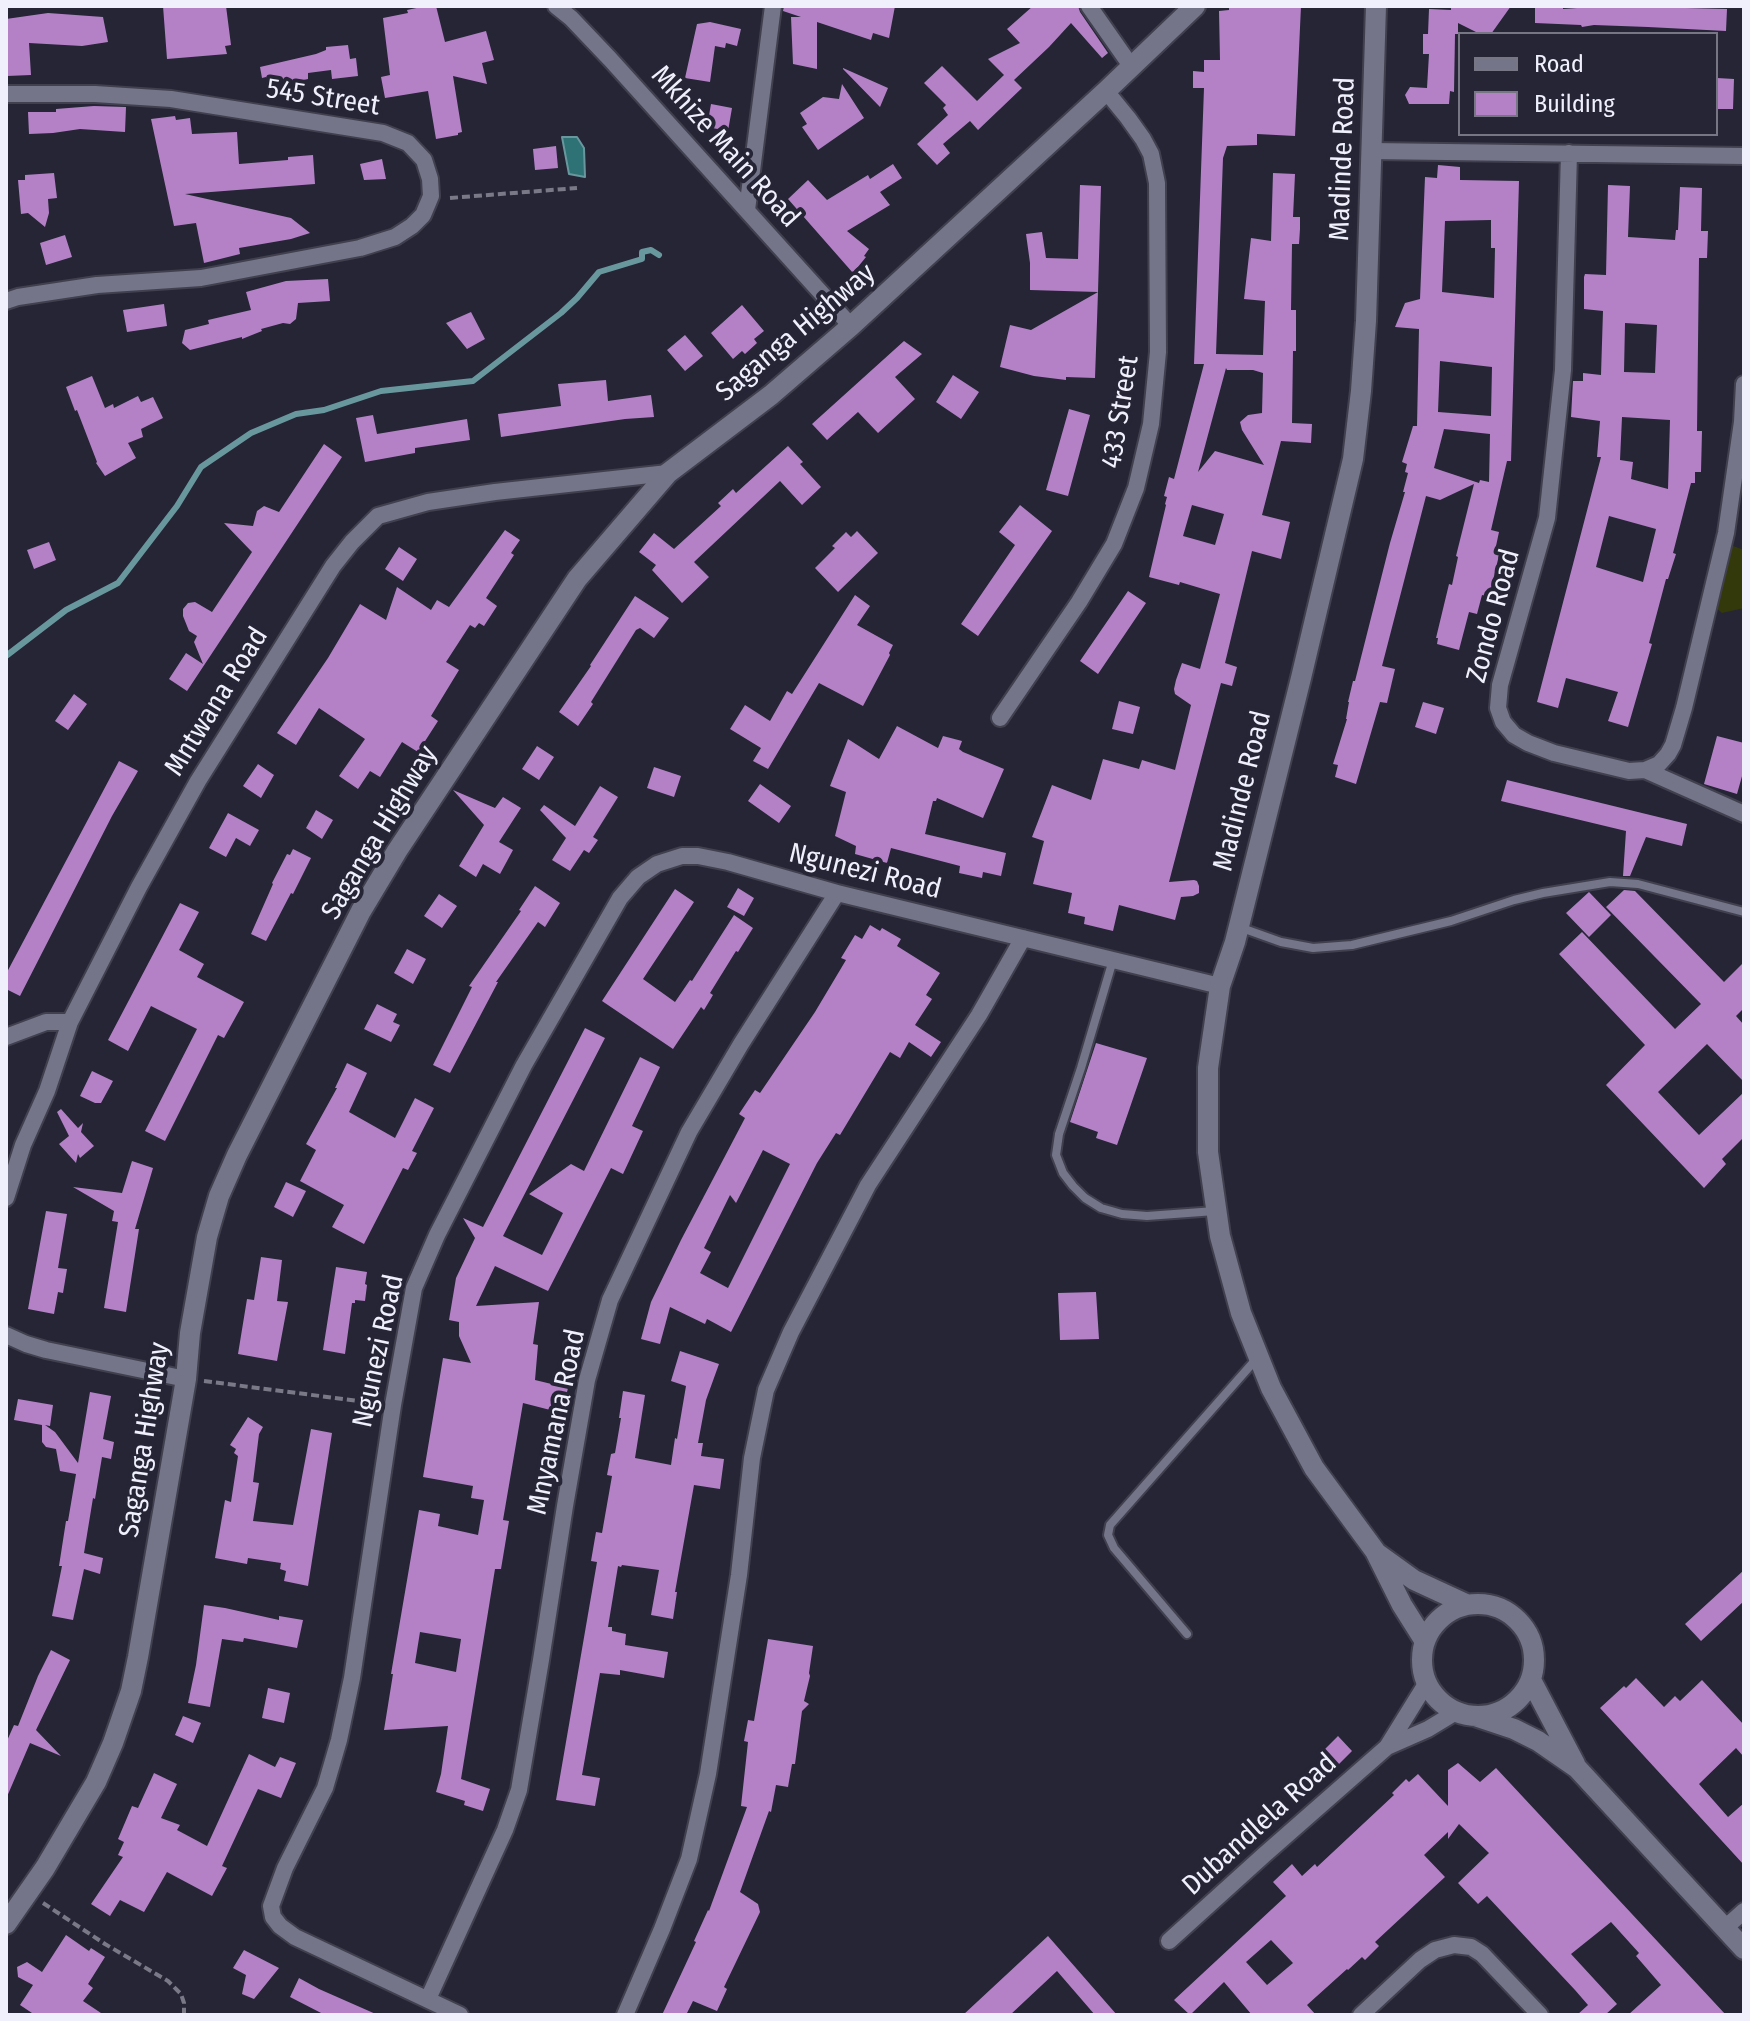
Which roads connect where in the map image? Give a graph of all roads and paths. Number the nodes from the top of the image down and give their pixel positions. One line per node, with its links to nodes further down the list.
1 (556, 6): 14 (street, Mkhize Main Road)
2 (773, 6): 14 (street)
3 (1089, 6): 6 (street)
4 (1195, 6): 6 (street, Saganga Highway)
5 (1376, 6): 9 (street, Madinde Road)
6 (1131, 66): 7 (street, Saganga Highway)
7 (1106, 91): 16 (street, Saganga Highway); 19 (street, 433 Street)
8 (6, 94): 15 (street, 545 Street)
9 (1371, 151): 10 (street); 24 (street, Madinde Road)
10 (1569, 153): 11 (street); 20 (street, Zondo Road)
11 (1744, 156)
12 (577, 188): 13 (path)
13 (450, 198)
14 (747, 210): 16 (street, Mkhize Main Road)
15 (6, 301)
16 (851, 326): 18 (street, Saganga Highway)
17 (1744, 384): 20 (street)
18 (668, 473): 28 (street, Mntwana Road); 34 (street, Saganga Highway)
19 (1000, 718)
20 (1645, 770): 21 (street)
21 (1744, 814)
22 (837, 893): 25 (street, Ngunezi Road); 35 (street, Ngunezi Road); 51 (street, Mnyamana Road)
23 (1744, 912): 24 (lane)
24 (1238, 926): 27 (street, Madinde Road)
25 (1023, 938): 26 (street, Ngunezi Road); 54 (street)
26 (1113, 960): 27 (street, Ngunezi Road); 31 (lane)
27 (1220, 986): 31 (street, Madinde Road)
28 (70, 1022): 29 (street); 30 (street, Mntwana Road)
29 (6, 1037)
30 (6, 1198)
31 (1216, 1211): 33 (street, Madinde Road)
32 (6, 1335): 34 (street)
33 (1259, 1357): 36 (street, Madinde Road); 38 (lane)
34 (186, 1379): 35 (path); 45 (street, Saganga Highway)
35 (393, 1405): 51 (street, Ngunezi Road)
36 (1375, 1551): 37 (street, Madinde Road); 39 (street, Madinde Road)
37 (1466, 1604): 39 (street); 40 (street)
38 (1187, 1634)
39 (1424, 1640): 41 (street)
40 (1531, 1680): 42 (street); 44 (street)
41 (1426, 1684): 42 (street); 43 (street, Dubandlela Road)
42 (1466, 1714): 43 (street, Dubandlela Road); 44 (street)
43 (1387, 1747): 49 (street, Dubandlela Road)
44 (1577, 1768): 48 (street)
45 (28, 1893): 47 (street, Saganga Highway); 52 (path)
46 (1744, 1911): 48 (street)
47 (6, 1924)
48 (1725, 1928): 50 (street)
49 (1169, 1941)
50 (1744, 1949)
51 (428, 1999): 53 (street, Ngunezi Road)
52 (184, 2015)
53 (460, 2015)
54 (625, 2015)
55 (1361, 2015): 56 (street)
56 (1540, 2015)

